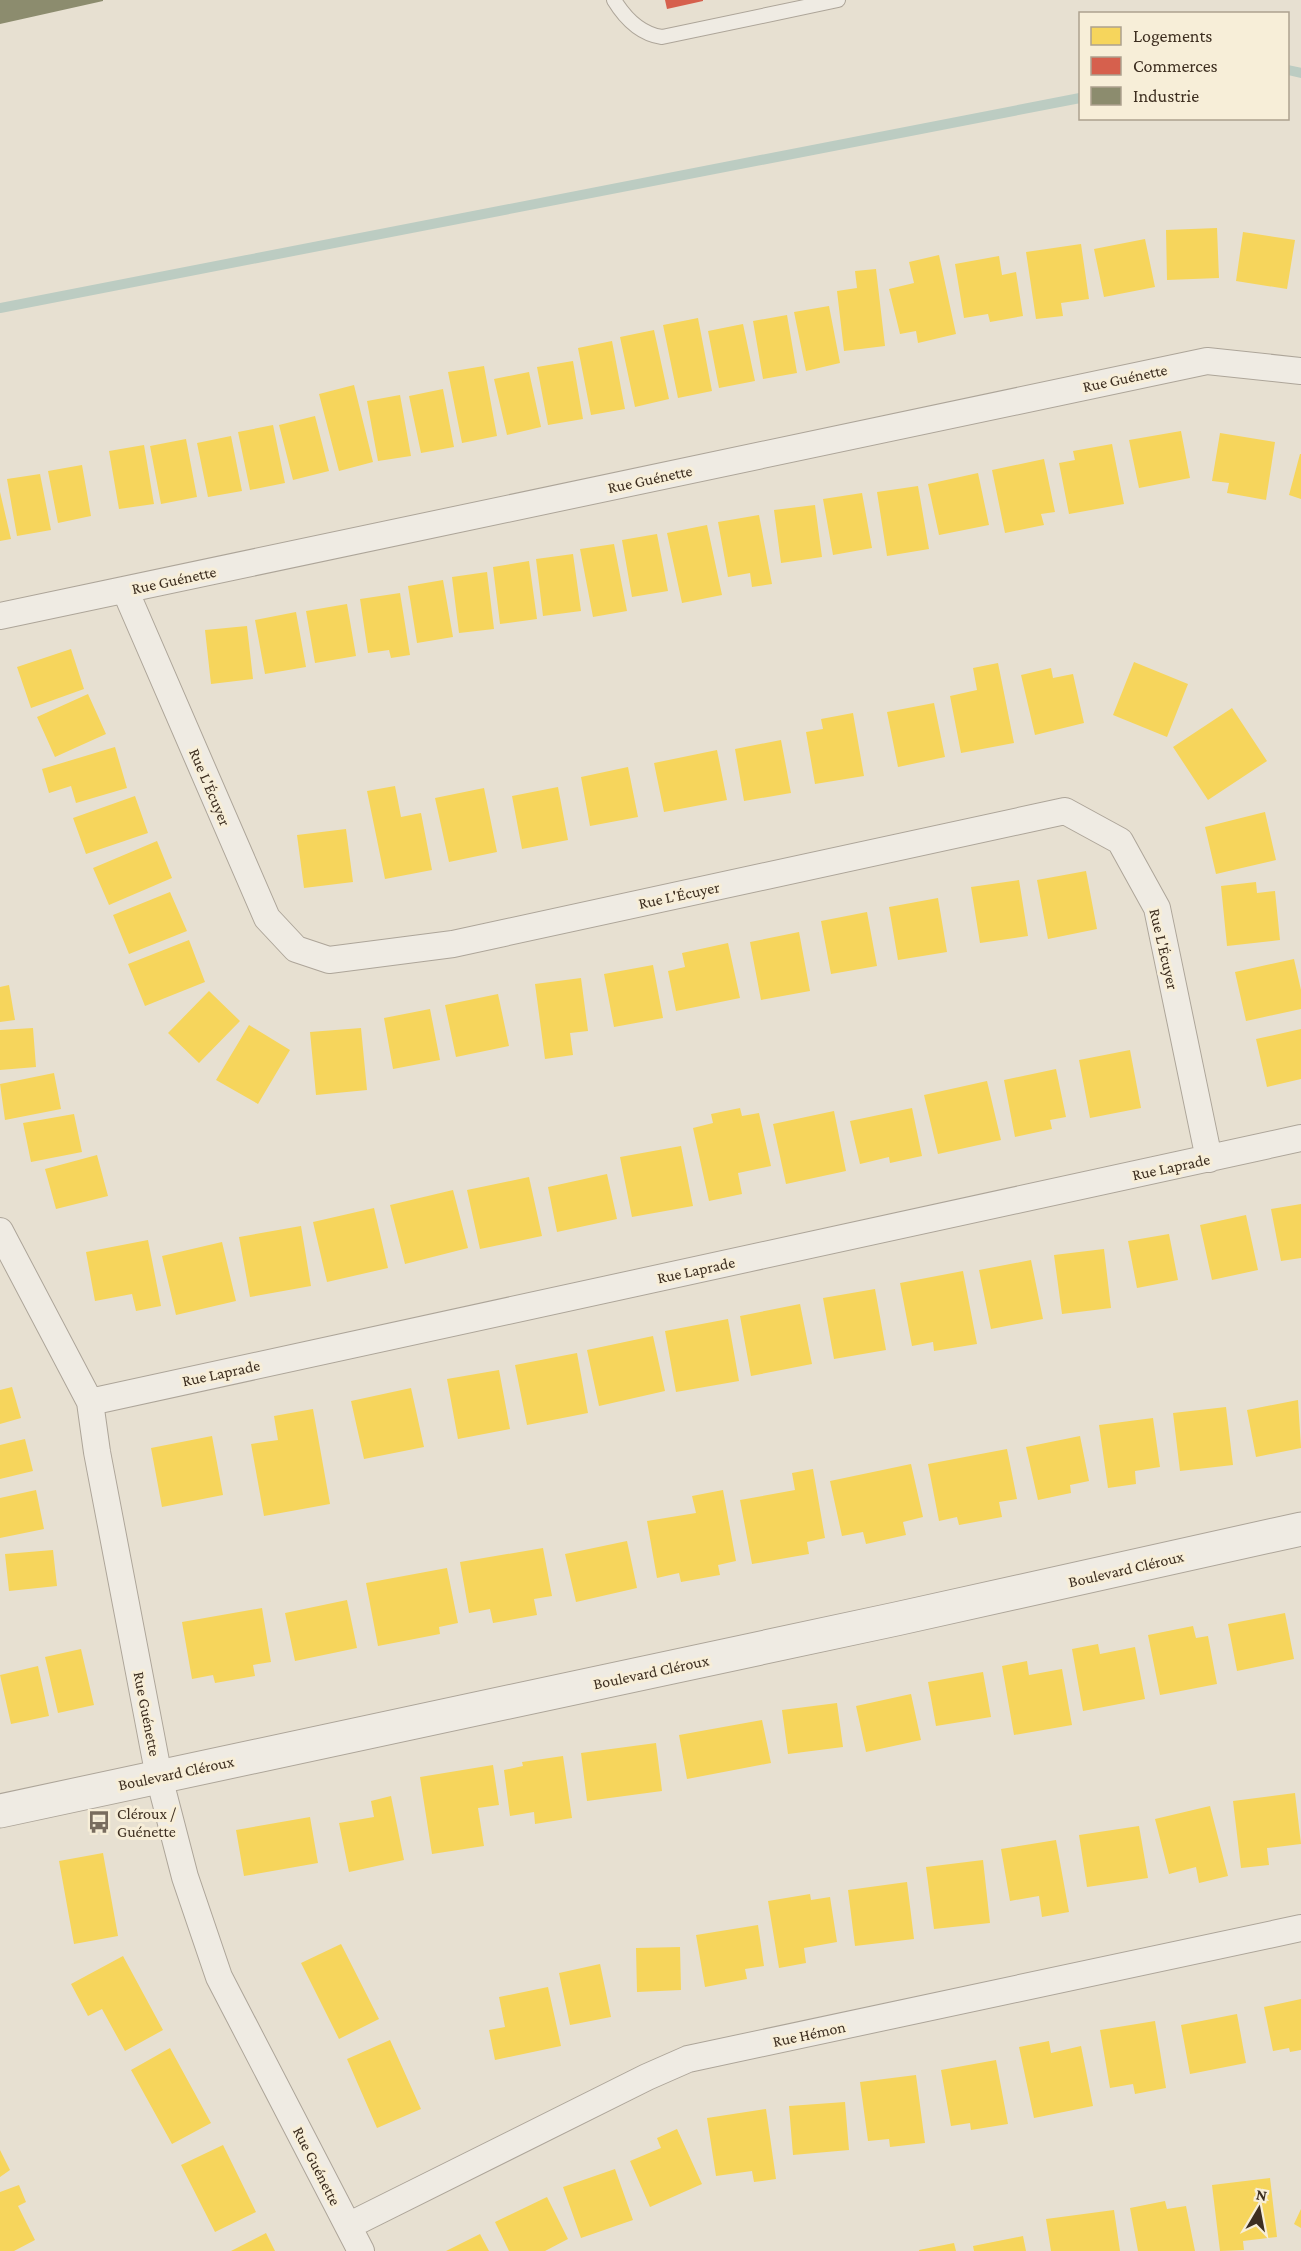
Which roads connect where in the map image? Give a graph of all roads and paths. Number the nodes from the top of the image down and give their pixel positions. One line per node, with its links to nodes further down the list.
1 (614, 0): 2 (lane)
2 (838, 0)
3 (1301, 371): 4 (street, Rue Guénette)
4 (125, 590): 5 (street, Rue Guénette); 7 (street, Rue L'Écuyer)
5 (0, 616)
6 (1301, 1138): 7 (street, Rue Laprade)
7 (1209, 1159): 9 (street, Rue Laprade)
8 (0, 1231): 9 (street, Rue Guénette)
9 (90, 1402): 11 (street, Rue Guénette)
10 (1301, 1529): 11 (street, Boulevard Cléroux)
11 (159, 1777): 12 (street, Boulevard Cléroux); 14 (street, Rue Guénette)
12 (0, 1811)
13 (1301, 1928): 14 (street, Rue Hémon)
14 (348, 2226): 15 (street, Rue Guénette)
15 (361, 2251)

